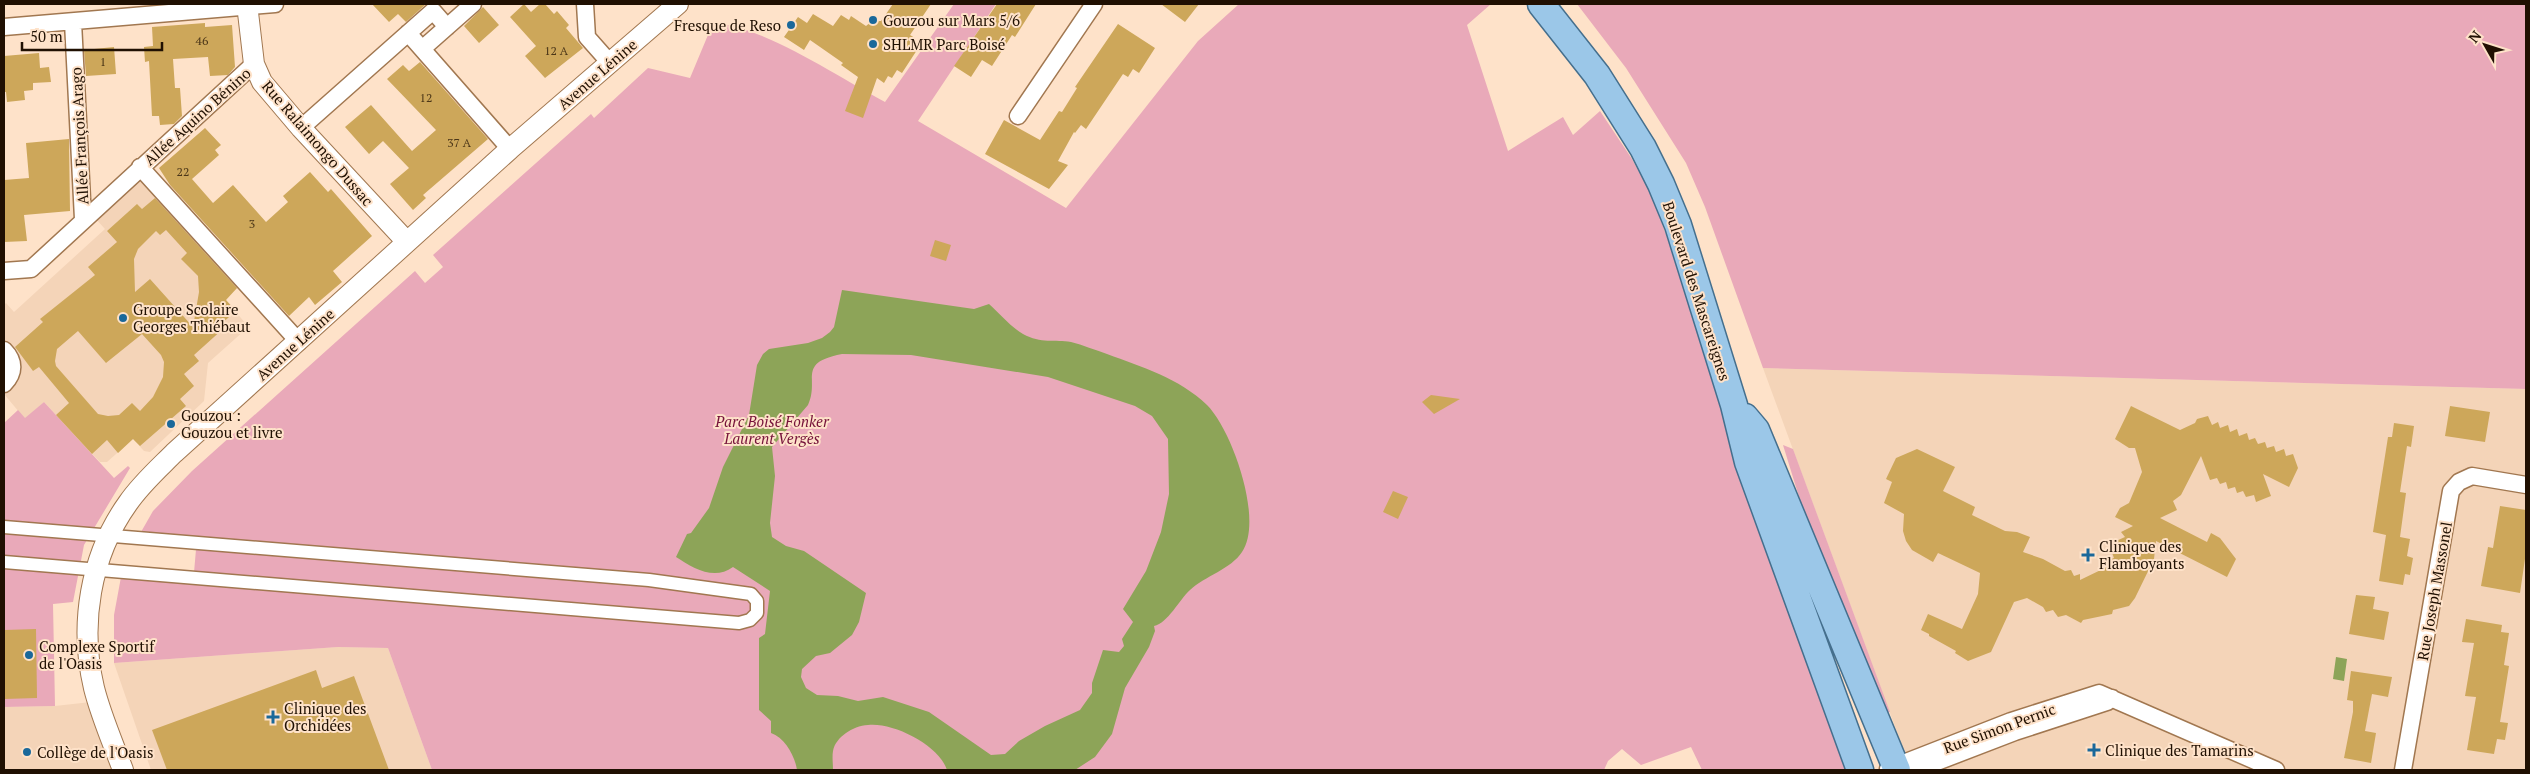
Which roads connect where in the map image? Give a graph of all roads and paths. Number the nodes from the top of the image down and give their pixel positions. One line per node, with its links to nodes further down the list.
1 (247, 4): 2 (street); 8 (street); 14 (street, Rue Ralaimongo Dussac)
2 (275, 4)
3 (473, 4): 9 (street)
4 (585, 4): 13 (street)
5 (678, 4): 13 (street, Avenue Lénine)
6 (1094, 4): 15 (street)
7 (1541, 4): 25 (main road, Boulevard des Mascareignes)
8 (73, 22): 10 (street); 19 (street, Allée François Arago)
9 (447, 26): 11 (street); 12 (street)
10 (4, 27)
11 (408, 33): 12 (street); 16 (street)
12 (422, 49): 17 (street)
13 (610, 63): 17 (street, Avenue Lénine)
14 (254, 64): 16 (street, Rue Ralaimongo Dussac); 18 (street, Allée Aquino Bénino)
15 (1018, 116)
16 (301, 128): 20 (street, Rue Ralaimongo Dussac)
17 (510, 149): 20 (street, Avenue Lénine)
18 (140, 167): 19 (street, Allée Aquino Bénino); 22 (street)
19 (83, 219): 21 (street, Allée Aquino Bénino)
20 (407, 242): 22 (street, Avenue Lénine)
21 (4, 271)
22 (299, 342): 28 (street, Avenue Lénine)
23 (4, 350): 24 (street)
24 (4, 384)
25 (1734, 405): 31 (main road); 33 (main road, Boulevard des Mascareignes)
26 (2526, 485): 35 (street, Rue Joseph Massonel)
27 (4, 528): 28 (street)
28 (109, 534): 30 (street, Avenue Lénine); 30 (street)
29 (4, 562): 30 (street)
30 (96, 570): 32 (street, Avenue Lénine)
31 (1899, 769): 34 (street, Rue Simon Pernic)
32 (123, 770)
33 (1860, 770)
34 (2276, 770)
35 (2404, 770)

